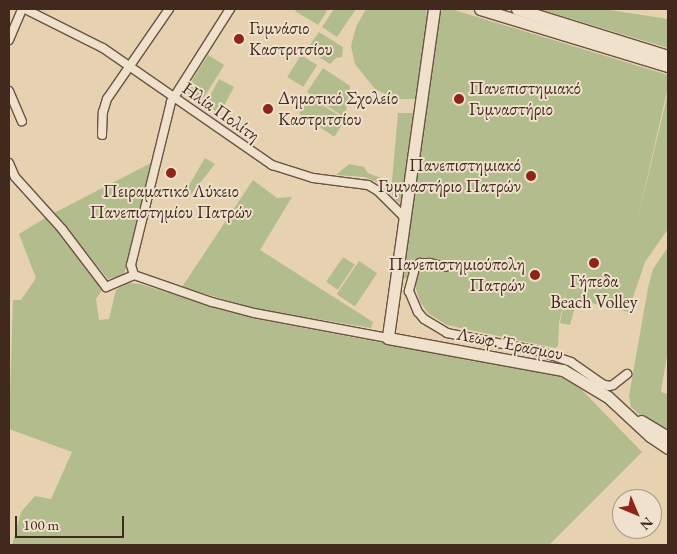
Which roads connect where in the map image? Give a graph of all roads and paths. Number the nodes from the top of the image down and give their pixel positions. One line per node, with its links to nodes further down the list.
1 (24, 9): 8 (street, Ηλία Πολίτη); 9 (street)
2 (45, 9): 8 (street)
3 (169, 9): 12 (street)
4 (230, 9): 14 (street)
5 (434, 9): 18 (street)
6 (480, 9): 11 (street)
7 (517, 9): 10 (street)
8 (42, 17): 12 (street, Ηλία Πολίτη)
9 (9, 40)
10 (668, 56)
11 (668, 66)
12 (131, 67): 14 (street, Ηλία Πολίτη); 16 (street)
13 (9, 91): 15 (street)
14 (174, 97): 18 (street, Ηλία Πολίτη); 20 (street)
15 (22, 121)
16 (102, 135)
17 (9, 163): 20 (street)
18 (405, 218): 21 (street)
19 (445, 267): 23 (street)
20 (134, 275): 21 (street)
21 (388, 338): 23 (street, Λεωφ. Έρασμου)
22 (627, 374): 23 (street)
23 (600, 387): 24 (street, Λεωφ. Έρασμου)
24 (616, 404): 25 (street); 26 (street)
25 (668, 437)
26 (668, 448)

